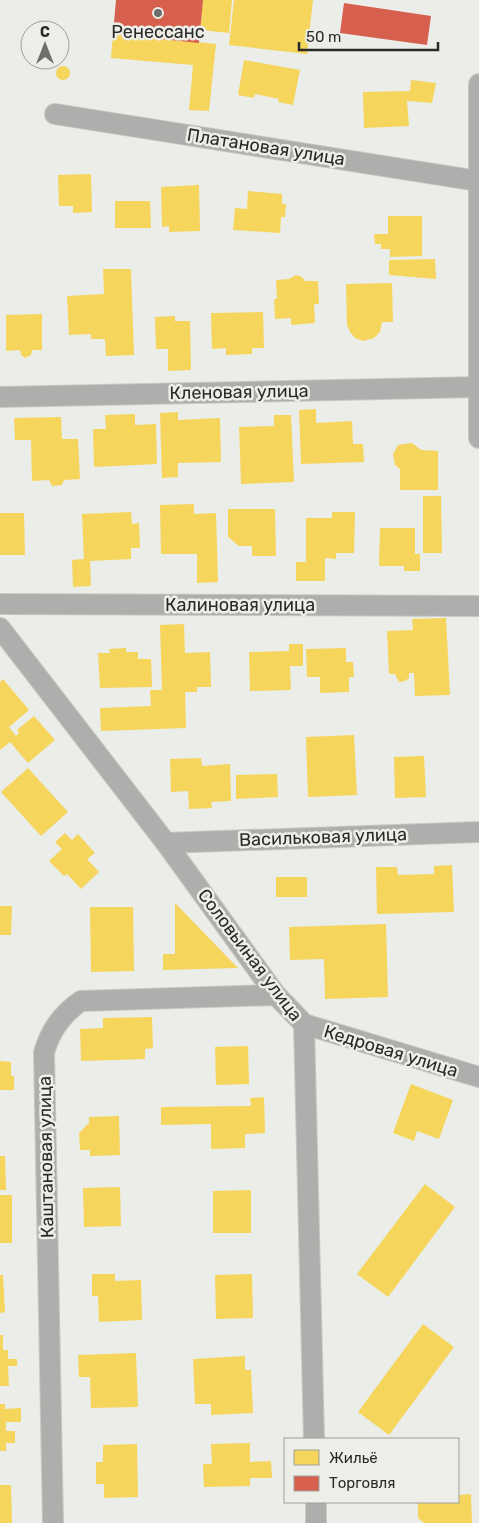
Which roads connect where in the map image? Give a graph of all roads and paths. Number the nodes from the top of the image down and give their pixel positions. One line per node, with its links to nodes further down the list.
1 (479, 84): 3 (street)
2 (55, 114): 3 (street, Платановая улица)
3 (478, 181): 4 (street)
4 (478, 387): 5 (street, Кленовая улица); 6 (street)
5 (0, 397)
6 (479, 438)
7 (0, 604): 8 (street, Калиновая улица)
8 (479, 606)
9 (0, 628): 11 (street, Соловьиная улица)
10 (479, 832): 11 (street, Васильковая улица)
11 (166, 843): 12 (street, Соловьиная улица)
12 (276, 995): 13 (street, Соловьиная улица); 17 (street, Каштановая улица)
13 (304, 1024): 14 (street, Кедровая улица); 15 (street, Соловьиная улица)
14 (479, 1077)
15 (314, 1438)
16 (316, 1503): 18 (street)
17 (53, 1523)
18 (316, 1523)

